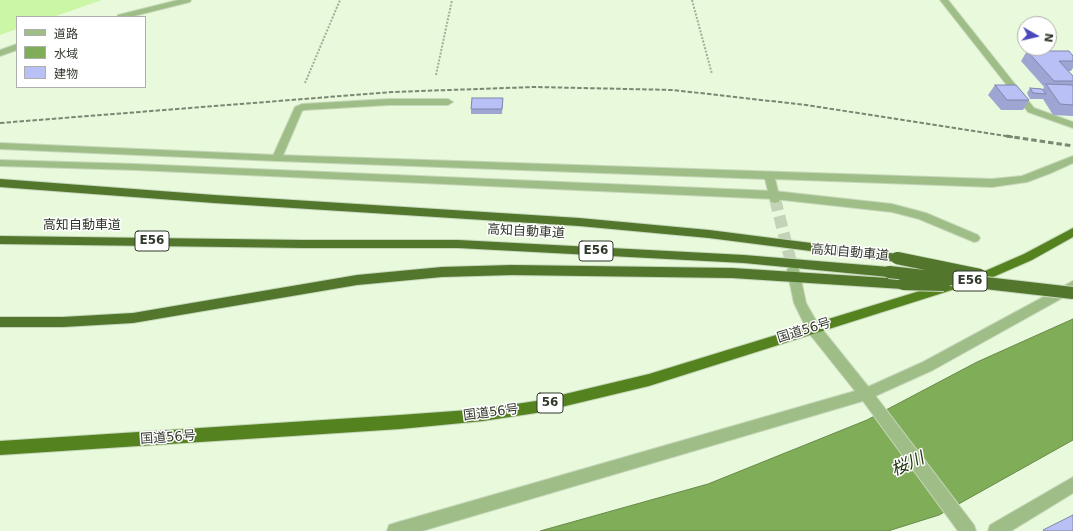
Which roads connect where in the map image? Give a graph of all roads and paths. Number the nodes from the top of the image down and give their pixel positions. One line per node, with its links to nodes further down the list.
1 (187, 0): 6 (street)
2 (340, 0): 11 (path)
3 (452, 0): 10 (path)
4 (692, 0): 9 (path)
5 (944, 0): 13 (street)
6 (125, 16)
7 (16, 47): 8 (street)
8 (0, 53)
9 (712, 74)
10 (436, 75)
11 (305, 83)
12 (448, 102): 15 (street)
13 (1073, 125)
14 (0, 146): 15 (street)
15 (277, 158): 18 (street)
16 (1073, 159): 18 (street)
17 (0, 163): 20 (street)
18 (769, 175): 20 (street)
19 (0, 183): 26 (highway, bridge)
20 (774, 197): 22 (street)
21 (1073, 232): 29 (highway, 国道56号 / 56)
22 (974, 238)
23 (0, 240): 26 (highway, 高知自動車道 / E56, bridge)
24 (793, 273): 26 (highway, bridge); 28 (highway); 29 (street)
25 (1073, 286): 30 (street)
26 (1051, 290): 27 (highway, 高知自動車道 / E56, bridge)
27 (1073, 293)
28 (0, 322)
29 (813, 328): 30 (street); 31 (highway, 国道56号 / 56)
30 (868, 397): 33 (street); 34 (street)
31 (0, 448)
32 (1073, 484): 35 (street)
33 (395, 531)
34 (968, 531)
35 (996, 531)

